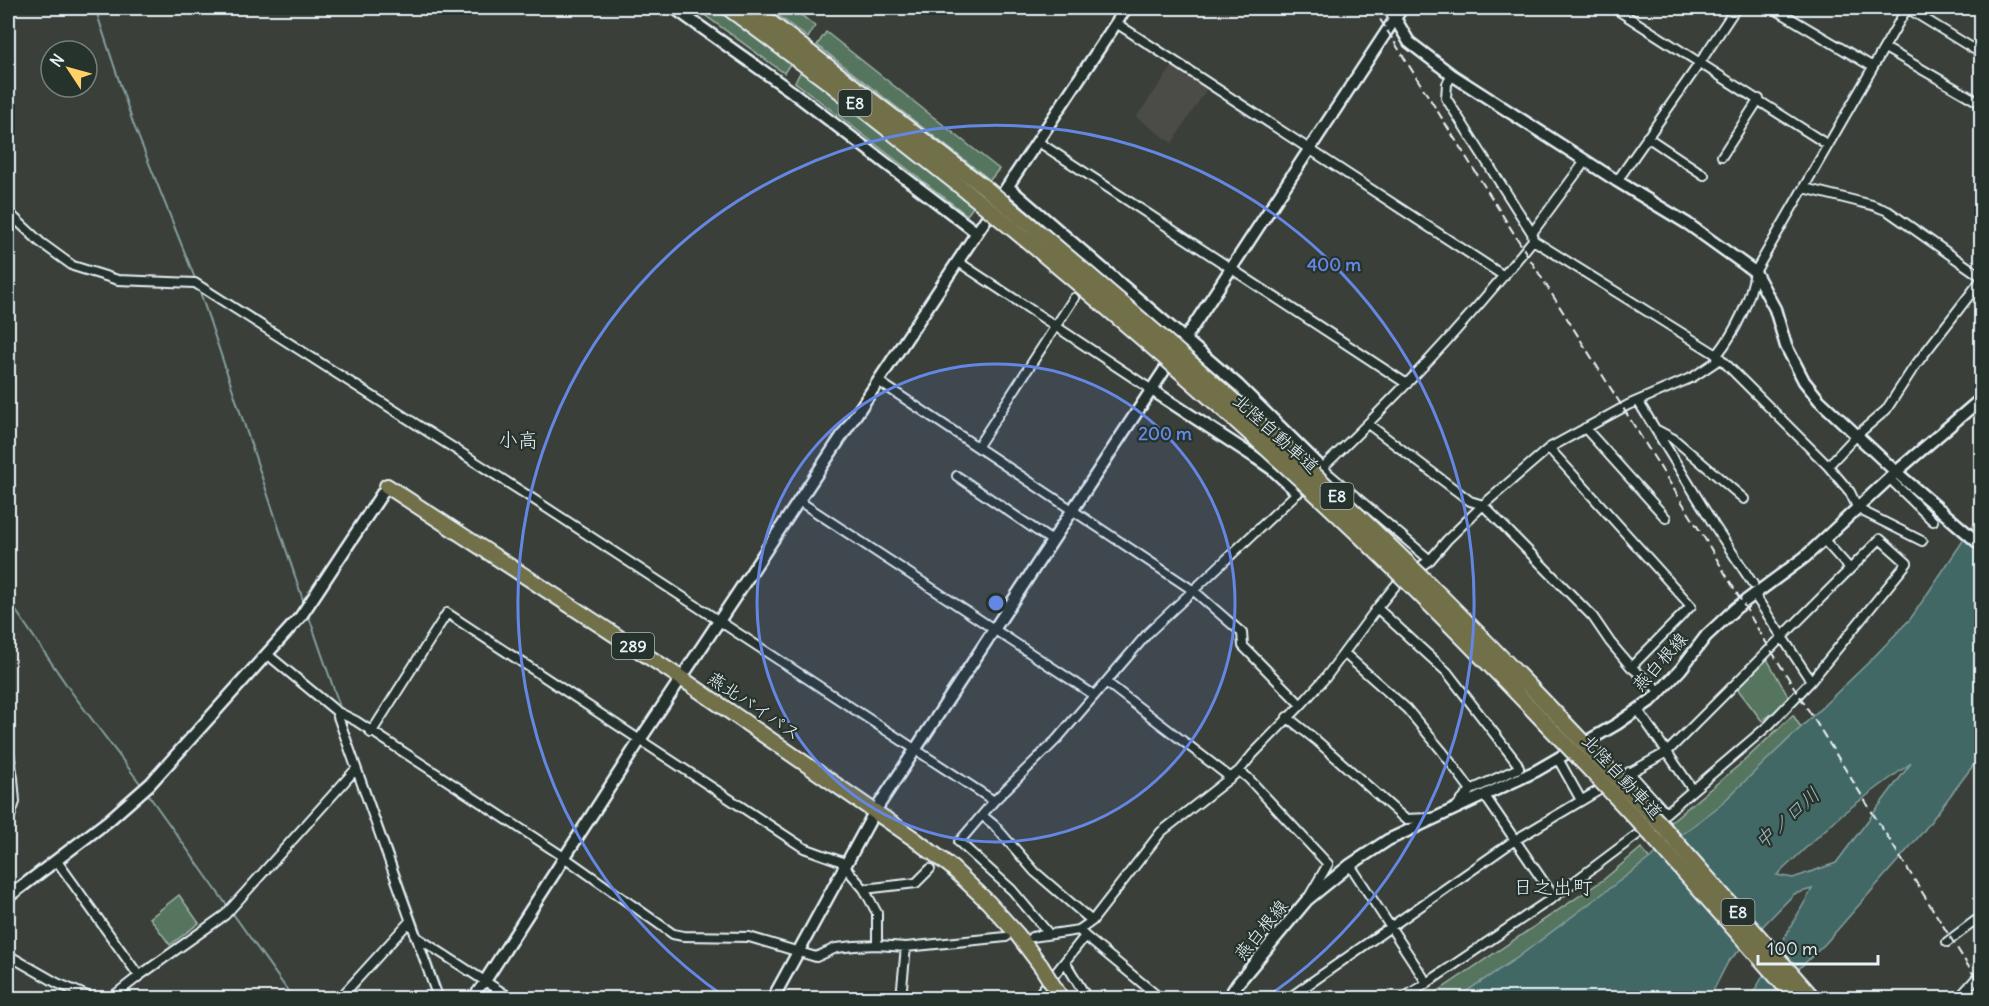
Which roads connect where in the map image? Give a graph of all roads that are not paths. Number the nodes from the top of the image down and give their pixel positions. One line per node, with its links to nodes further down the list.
1 (674, 8): 32 (street)
2 (728, 8): 30 (highway, 北陸自動車道 / E8)
3 (752, 8): 30 (highway, 北陸自動車道 / E8)
4 (1126, 8): 12 (street)
5 (1389, 8): 11 (street)
6 (1402, 8): 11 (street)
7 (1614, 8): 15 (street)
8 (1736, 8): 15 (street)
9 (1773, 8): 16 (street)
10 (1907, 8): 13 (street); 14 (street)
11 (1395, 17): 17 (street); 23 (street)
12 (1116, 23): 21 (street); 23 (street)
13 (1885, 48): 16 (street); 19 (street)
14 (1982, 54)
15 (1699, 64): 18 (street); 20 (street)
16 (1873, 68): 22 (street)
17 (1452, 75): 25 (street); 33 (street)
18 (1759, 99): 22 (street); 24 (street)
19 (1982, 104)
20 (1647, 137): 26 (street); 27 (street)
21 (1037, 141): 28 (street); 35 (street)
22 (1828, 145): 29 (street)
23 (1310, 149): 35 (street); 37 (street)
24 (1722, 156)
25 (1586, 160): 27 (street); 33 (street)
26 (1704, 176)
27 (1617, 181): 36 (street)
28 (1008, 187): 32 (street); 41 (street)
29 (1804, 188): 36 (street); 38 (street)
30 (984, 196): 156 (highway, 北陸自動車道 / E8, bridge); 157 (highway, 北陸自動車道 / E8, bridge)
31 (8, 212): 76 (street)
32 (976, 232): 34 (street)
33 (1532, 236): 37 (street); 42 (street)
34 (957, 261): 40 (street); 43 (street)
35 (1231, 269): 41 (street); 44 (street)
36 (1755, 272): 42 (street); 51 (street)
37 (1504, 276): 44 (street)
38 (1982, 278): 51 (street)
39 (1074, 298): 40 (street)
40 (1057, 326): 45 (street); 52 (street)
41 (1184, 338): 45 (street); 55 (street)
42 (1719, 357): 47 (street); 54 (street)
43 (878, 381): 52 (street); 61 (street)
44 (1407, 384): 48 (street)
45 (1152, 390): 59 (street); 64 (street)
46 (1982, 398): 56 (street, 燕白根線)
47 (1638, 401): 49 (street); 50 (street)
48 (1368, 424): 55 (street); 62 (street)
49 (1585, 428): 53 (street); 65 (street)
50 (1656, 429): 60 (street); 73 (street)
51 (1857, 435): 54 (street); 56 (street)
52 (978, 446): 64 (street)
53 (1549, 448): 62 (street); 81 (street)
54 (1828, 466): 63 (street)
55 (1322, 468): 59 (street); 71 (street)
56 (1893, 475): 63 (street, 燕白根線); 66 (street); 70 (street)
57 (957, 476): 68 (street)
58 (387, 486): 80 (street); 82 (highway, 燕北バイパス / 289)
59 (1297, 492): 74 (street)
60 (1744, 499)
61 (799, 501): 76 (street); 77 (street)
62 (1484, 505): 71 (street); 81 (street)
63 (1858, 509): 67 (street, 燕白根線); 69 (street)
64 (1073, 510): 68 (street); 74 (street)
65 (1666, 518)
66 (1933, 521)
67 (1824, 540): 72 (street); 73 (street, 燕白根線)
68 (1052, 541): 77 (street)
69 (1922, 541)
70 (1982, 546)
71 (1430, 560): 75 (street)
72 (1850, 568): 78 (street); 83 (street)
73 (1754, 589): 78 (street); 85 (street, 燕白根線)
74 (1194, 591): 84 (street); 87 (street)
75 (1377, 608): 79 (street); 101 (street)
76 (720, 621): 82 (street); 94 (street)
77 (994, 629): 86 (street); 94 (street)
78 (1782, 637): 83 (street); 95 (street)
79 (1344, 653): 87 (street); 101 (street)
80 (267, 654): 89 (street); 114 (street)
81 (1631, 667): 85 (street)
82 (681, 678): 92 (street); 107 (highway, 燕北バイパス / 289)
83 (1811, 681): 102 (street)
84 (1106, 682): 86 (street); 100 (street)
85 (1660, 691): 88 (street, 燕白根線)
86 (1094, 695): 105 (street)
87 (1301, 705): 90 (street)
88 (1638, 710): 95 (street); 96 (street, 燕白根線)
89 (336, 711): 91 (street); 97 (street)
90 (1287, 717): 98 (street); 110 (street)
91 (371, 733): 92 (street); 113 (street)
92 (640, 740): 113 (street); 116 (street)
93 (8, 746): 111 (street)
94 (915, 748): 105 (street); 107 (street)
95 (1667, 752): 99 (street); 102 (street)
96 (1558, 759): 103 (street, 燕白根線); 104 (street)
97 (356, 769): 122 (street); 138 (street)
98 (1239, 771): 100 (street); 121 (street)
99 (1629, 772): 104 (street); 108 (street)
100 (1231, 778): 123 (street)
101 (1471, 790): 106 (street)
102 (1693, 790): 108 (street)
103 (1485, 796): 106 (street, 燕白根線); 112 (street)
104 (1581, 800): 112 (street)
105 (994, 801): 109 (street)
106 (1453, 810): 110 (street, 燕白根線)
107 (875, 811): 116 (street); 150 (highway, 燕北バイパス / 289, bridge)
108 (1666, 813): 120 (street)
109 (983, 816): 123 (street); 127 (street)
110 (1437, 817): 115 (street, 燕白根線)
111 (8, 822)
112 (1515, 840): 120 (street); 125 (street)
113 (564, 857): 134 (street); 139 (street)
114 (57, 861): 119 (street); 138 (street)
115 (1350, 865): 121 (street, 燕白根線); 125 (street)
116 (845, 866): 118 (street); 134 (street)
117 (930, 870): 118 (street)
118 (864, 889): 132 (street)
119 (8, 897)
120 (1554, 897): 140 (street)
121 (1307, 900): 153 (street, 燕白根線)
122 (410, 921): 128 (street); 144 (street)
123 (1092, 921): 126 (street)
124 (1982, 926): 131 (street)
125 (1390, 927): 140 (street); 154 (street)
126 (1082, 933): 127 (street); 136 (street); 152 (street)
127 (1049, 934): 130 (street)
128 (415, 936): 139 (street); 145 (street)
129 (1006, 937): 133 (street)
130 (1032, 937)
131 (1947, 942)
132 (877, 945): 133 (street); 134 (street)
133 (906, 947): 148 (street)
134 (798, 953): 141 (street)
135 (8, 955): 142 (street)
136 (1065, 962): 149 (street); 151 (street)
137 (1982, 972): 158 (street)
138 (139, 976): 143 (street)
139 (485, 981): 146 (street); 147 (street)
140 (1427, 983): 155 (street)
141 (776, 998)
142 (92, 999)
143 (111, 999)
144 (340, 999)
145 (438, 999)
146 (472, 999)
147 (511, 999)
148 (891, 999)
149 (1036, 999)
150 (1062, 999)
151 (1087, 999)
152 (1160, 999)
153 (1228, 999)
154 (1289, 999)
155 (1403, 999)
156 (1795, 999)
157 (1813, 999)
158 (1959, 999)

